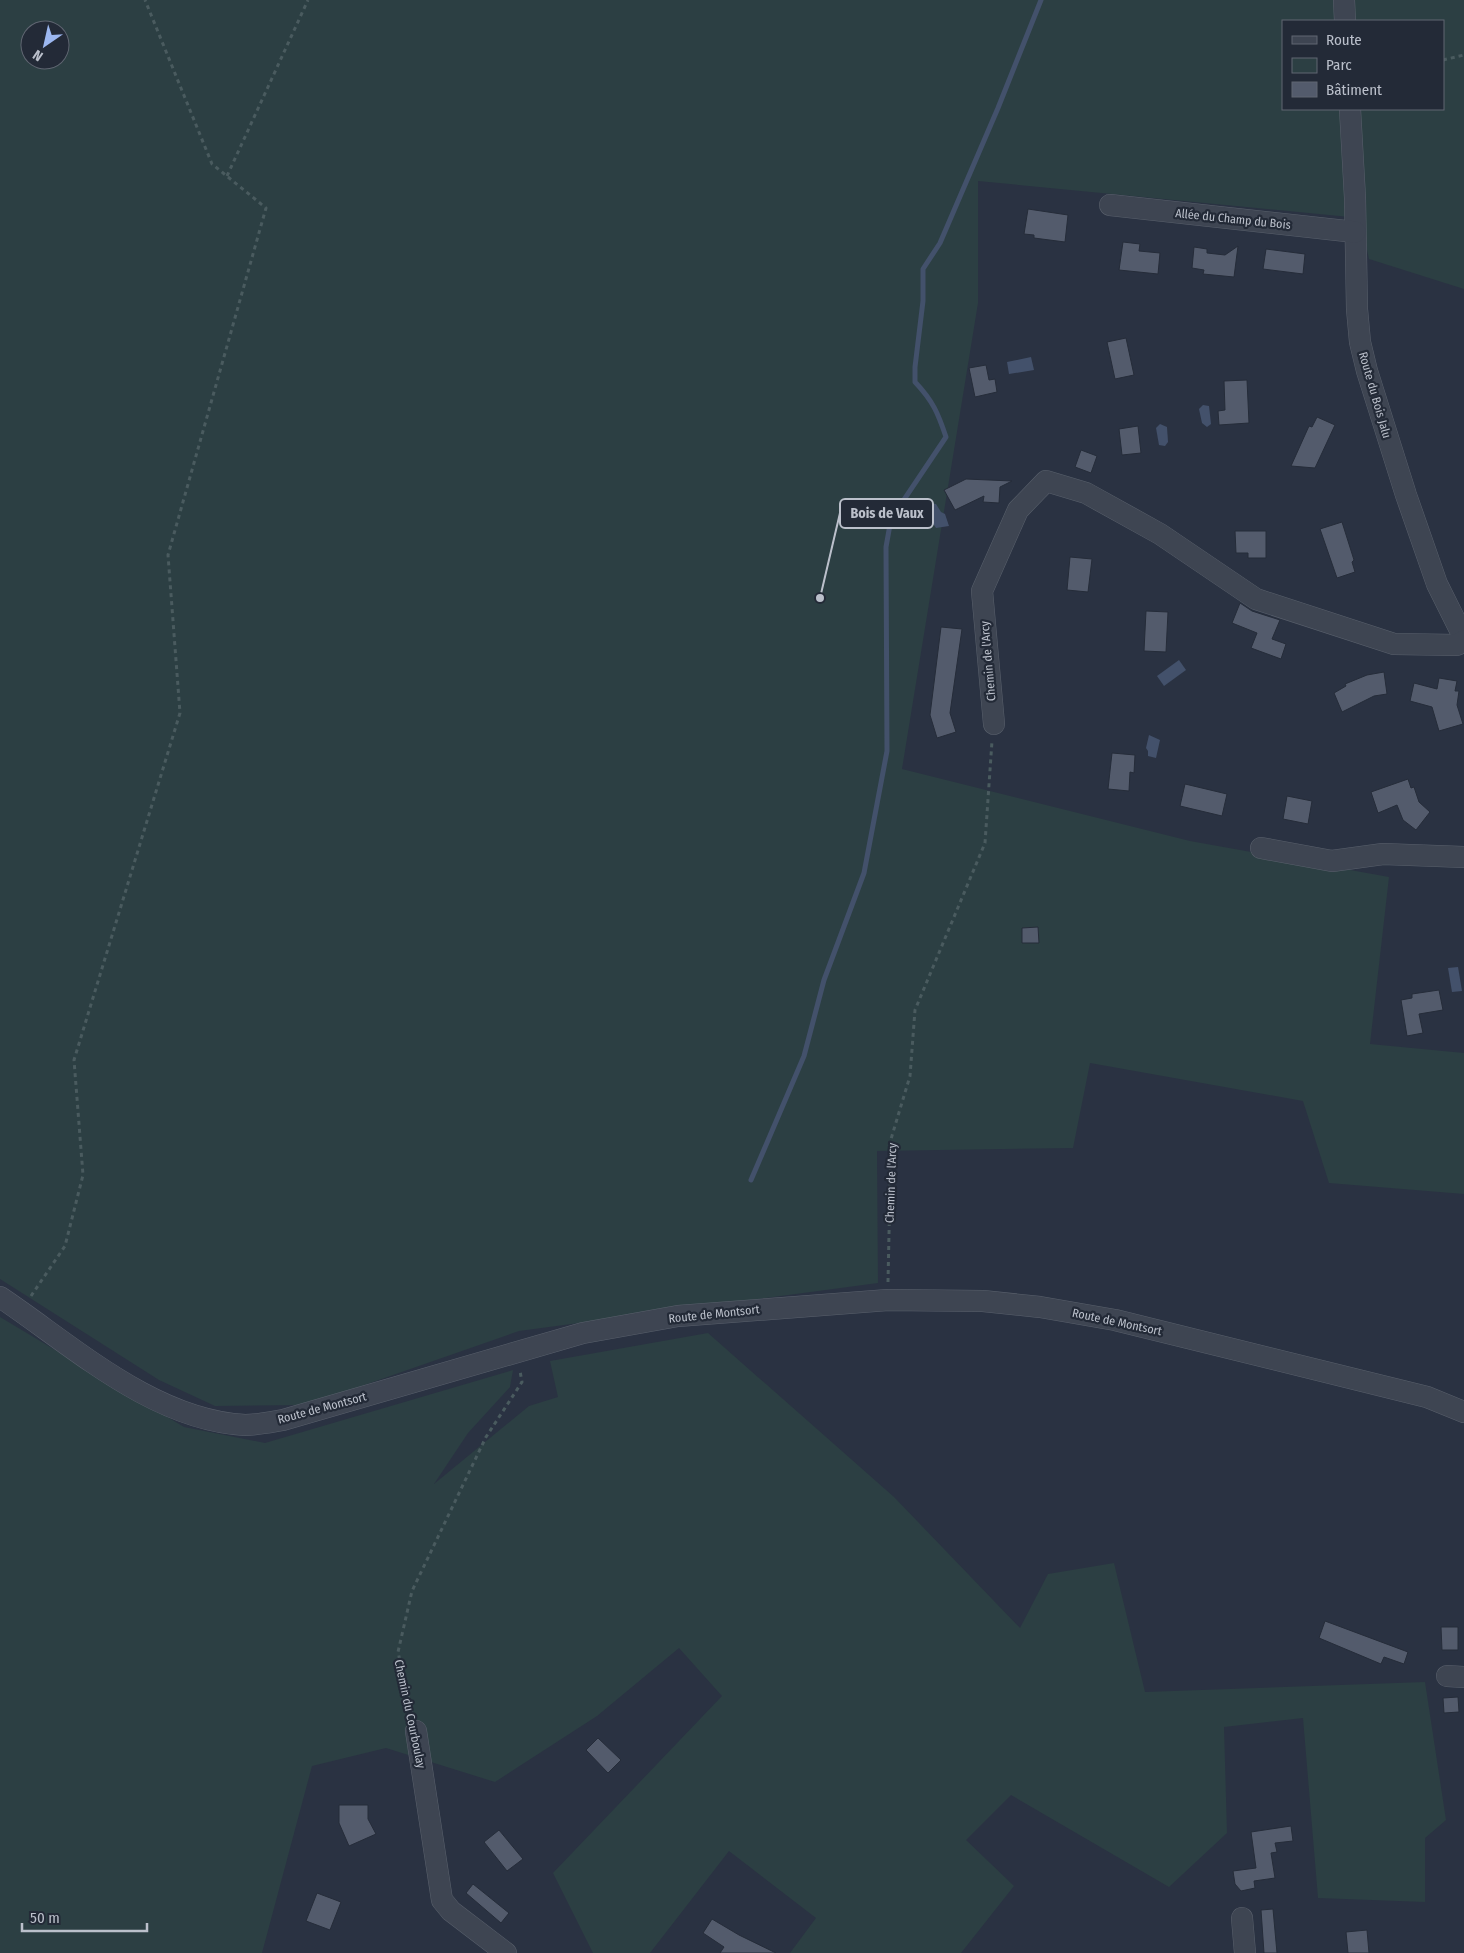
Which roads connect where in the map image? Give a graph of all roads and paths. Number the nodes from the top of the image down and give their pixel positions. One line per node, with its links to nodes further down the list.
1 (145, 0): 8 (path)
2 (308, 0): 8 (path)
3 (1344, 0): 4 (street)
4 (1345, 20)
5 (1464, 55): 6 (path)
6 (1444, 60)
7 (1350, 110): 10 (street, Route du Bois Jalu)
8 (227, 176): 17 (path)
9 (1110, 205): 10 (street, Allée du Champ du Bois)
10 (1355, 232): 11 (street, Route du Bois Jalu)
11 (1464, 640): 12 (street, Chemin de l'Arcy)
12 (994, 724): 16 (path, Chemin de l'Arcy)
13 (1261, 848): 14 (street)
14 (1464, 857)
15 (0, 1297): 17 (street, Route de Montsort)
16 (888, 1300): 18 (street, Route de Montsort); 19 (street, Route de Montsort)
17 (21, 1311): 18 (street, Route de Montsort)
18 (518, 1353): 20 (path, Chemin du Courboulay)
19 (1464, 1412)
20 (416, 1731): 22 (street, Chemin du Courboulay)
21 (1242, 1918): 23 (street)
22 (506, 1953)
23 (1246, 1953)

